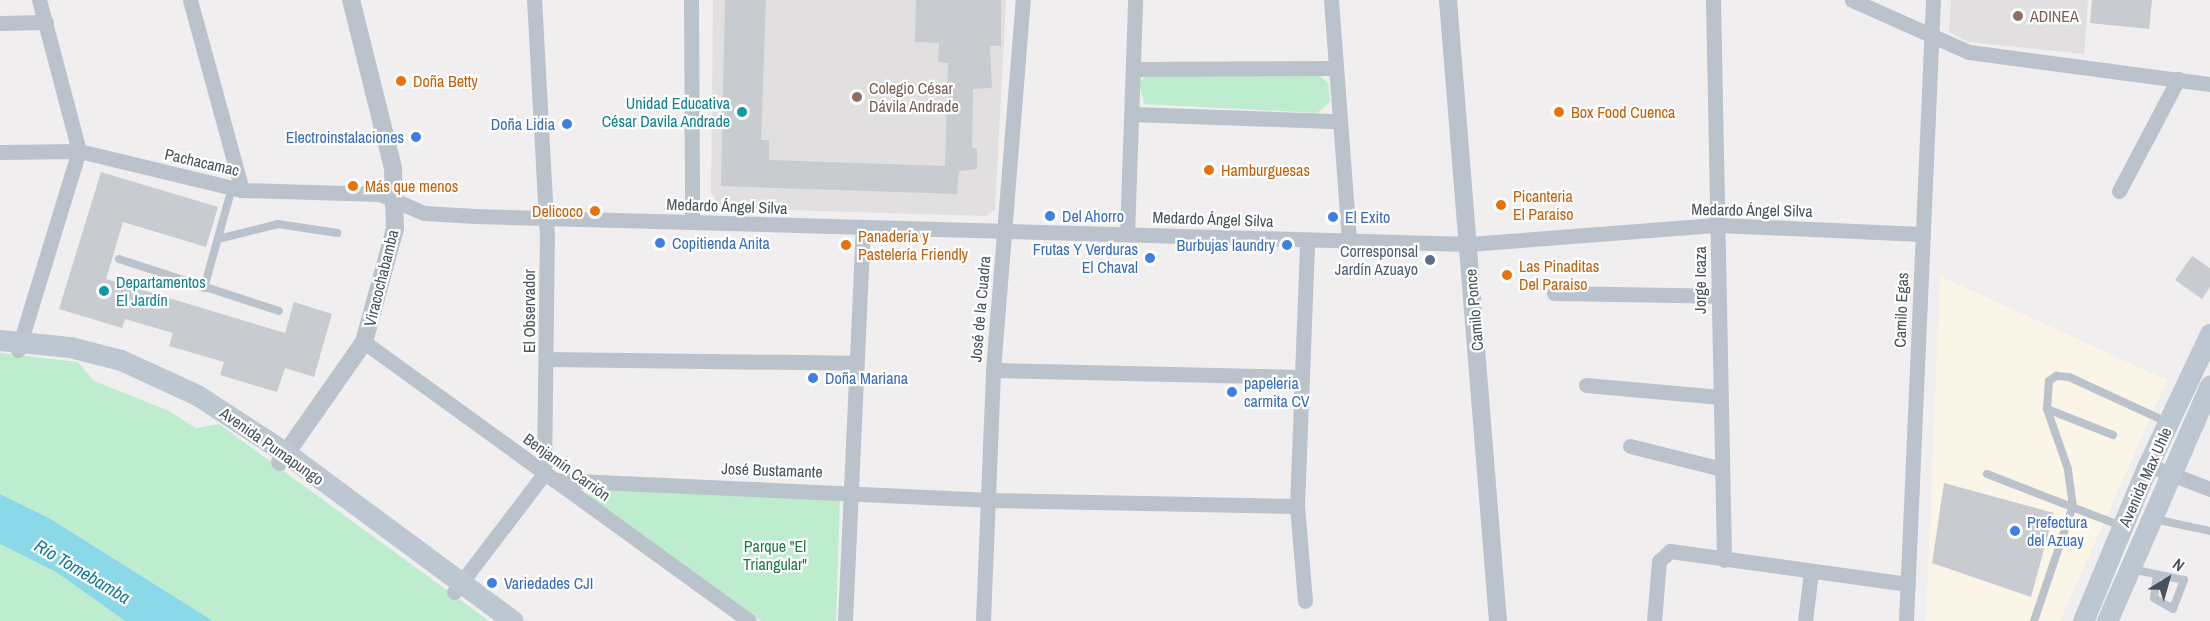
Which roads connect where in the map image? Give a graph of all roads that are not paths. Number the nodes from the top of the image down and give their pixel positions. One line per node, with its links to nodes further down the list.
1 (39, 0): 13 (street)
2 (190, 0): 24 (street)
3 (351, 0): 26 (street, Viracochabamba)
4 (534, 0): 27 (street, El Observador)
5 (691, 0): 28 (street)
6 (1023, 0): 32 (street, José de la Cuadra)
7 (1135, 0): 17 (street)
8 (1331, 0): 16 (street)
9 (1448, 0): 38 (street, Camilo Ponce)
10 (1713, 0): 29 (street, Jorge Icaza)
11 (1852, 0): 15 (street)
12 (1933, 0): 15 (street, Camilo Egas)
13 (46, 22): 14 (street); 22 (street)
14 (0, 23)
15 (1929, 38): 18 (street); 34 (street, Camilo Egas)
16 (1333, 68): 17 (street); 21 (street)
17 (1135, 69): 20 (street)
18 (2178, 80): 19 (street); 25 (street)
19 (2210, 84)
20 (1132, 114): 21 (street); 33 (street)
21 (1337, 120): 37 (street)
22 (79, 151): 23 (street, Pachacamac); 24 (street, Pachacamac); 46 (street)
23 (0, 152)
24 (237, 189): 26 (street, Pachacamac); 35 (lane)
25 (2119, 191)
26 (397, 200): 27 (street, Medardo Ángel Silva); 45 (street, Viracochabamba)
27 (544, 218): 28 (street, Medardo Ángel Silva); 47 (street, El Observador)
28 (692, 221): 30 (street, Medardo Ángel Silva)
29 (1718, 225): 34 (street, Medardo Ángel Silva); 38 (street, Medardo Ángel Silva); 42 (street, Jorge Icaza)
30 (863, 230): 32 (street, Medardo Ángel Silva); 48 (street)
31 (337, 233): 35 (lane)
32 (1005, 234): 33 (street, Medardo Ángel Silva); 49 (street, José de la Cuadra)
33 (1127, 234): 36 (street, Medardo Ángel Silva)
34 (1922, 234): 76 (street, Camilo Egas)
35 (218, 239): 40 (lane)
36 (1308, 240): 37 (street, Medardo Ángel Silva); 50 (street)
37 (1349, 240): 38 (street, Medardo Ángel Silva)
38 (1469, 244): 83 (street, Camilo Ponce)
39 (119, 259): 40 (lane)
40 (204, 288): 43 (lane)
41 (1554, 293): 42 (street)
42 (1718, 296): 53 (street, Jorge Icaza)
43 (279, 311)
44 (2210, 334): 55 (main road, Avenida Max Uhle)
45 (364, 342): 58 (street, Viracochabamba); 63 (street, Benjamín Carrión)
46 (13, 343): 58 (main road, Avenida Pumapungo)
47 (547, 359): 48 (street); 63 (street, El Observador)
48 (856, 363): 65 (street)
49 (993, 370): 50 (street); 66 (street, José de la Cuadra)
50 (1300, 376): 67 (street)
51 (1586, 385): 53 (street)
52 (2210, 385): 62 (main road, Avenida Max Uhle)
53 (1720, 398): 60 (street, Jorge Icaza)
54 (2047, 409): 55 (lane); 56 (lane); 68 (lane)
55 (2168, 423): 59 (main road, Avenida Max Uhle)
56 (2114, 435)
57 (1630, 446): 60 (street)
58 (283, 458): 77 (main road, Avenida Pumapungo)
59 (2148, 465): 62 (street); 70 (main road, Avenida Max Uhle)
60 (1722, 469): 72 (street, Jorge Icaza)
61 (1987, 474): 68 (lane)
62 (2168, 475): 64 (street); 69 (main road, Avenida Max Uhle)
63 (549, 477): 65 (street, José Bustamante); 77 (street); 80 (street, Benjamín Carrión)
64 (2210, 489)
65 (854, 491): 66 (street, José Bustamante); 81 (street)
66 (988, 500): 67 (street, José Bustamante); 82 (street, José de la Cuadra)
67 (1297, 506): 78 (street)
68 (2073, 506): 70 (lane); 87 (lane)
69 (2150, 518): 71 (lane); 73 (main road, Avenida Max Uhle)
70 (2123, 526): 88 (main road, Avenida Max Uhle)
71 (2210, 531)
72 (1724, 560): 74 (street); 84 (street)
73 (2129, 568): 75 (lane); 89 (main road, Avenida Max Uhle)
74 (1811, 572): 76 (street); 85 (street)
75 (2157, 575): 75 (lane)
76 (1908, 584): 86 (street, Camilo Egas)
77 (457, 587): 79 (main road, Avenida Pumapungo)
78 (1305, 601)
79 (513, 621)
80 (749, 621)
81 (845, 621)
82 (983, 621)
83 (1498, 621)
84 (1654, 621)
85 (1805, 621)
86 (1906, 621)
87 (2034, 621)
88 (2084, 621)
89 (2107, 621)

